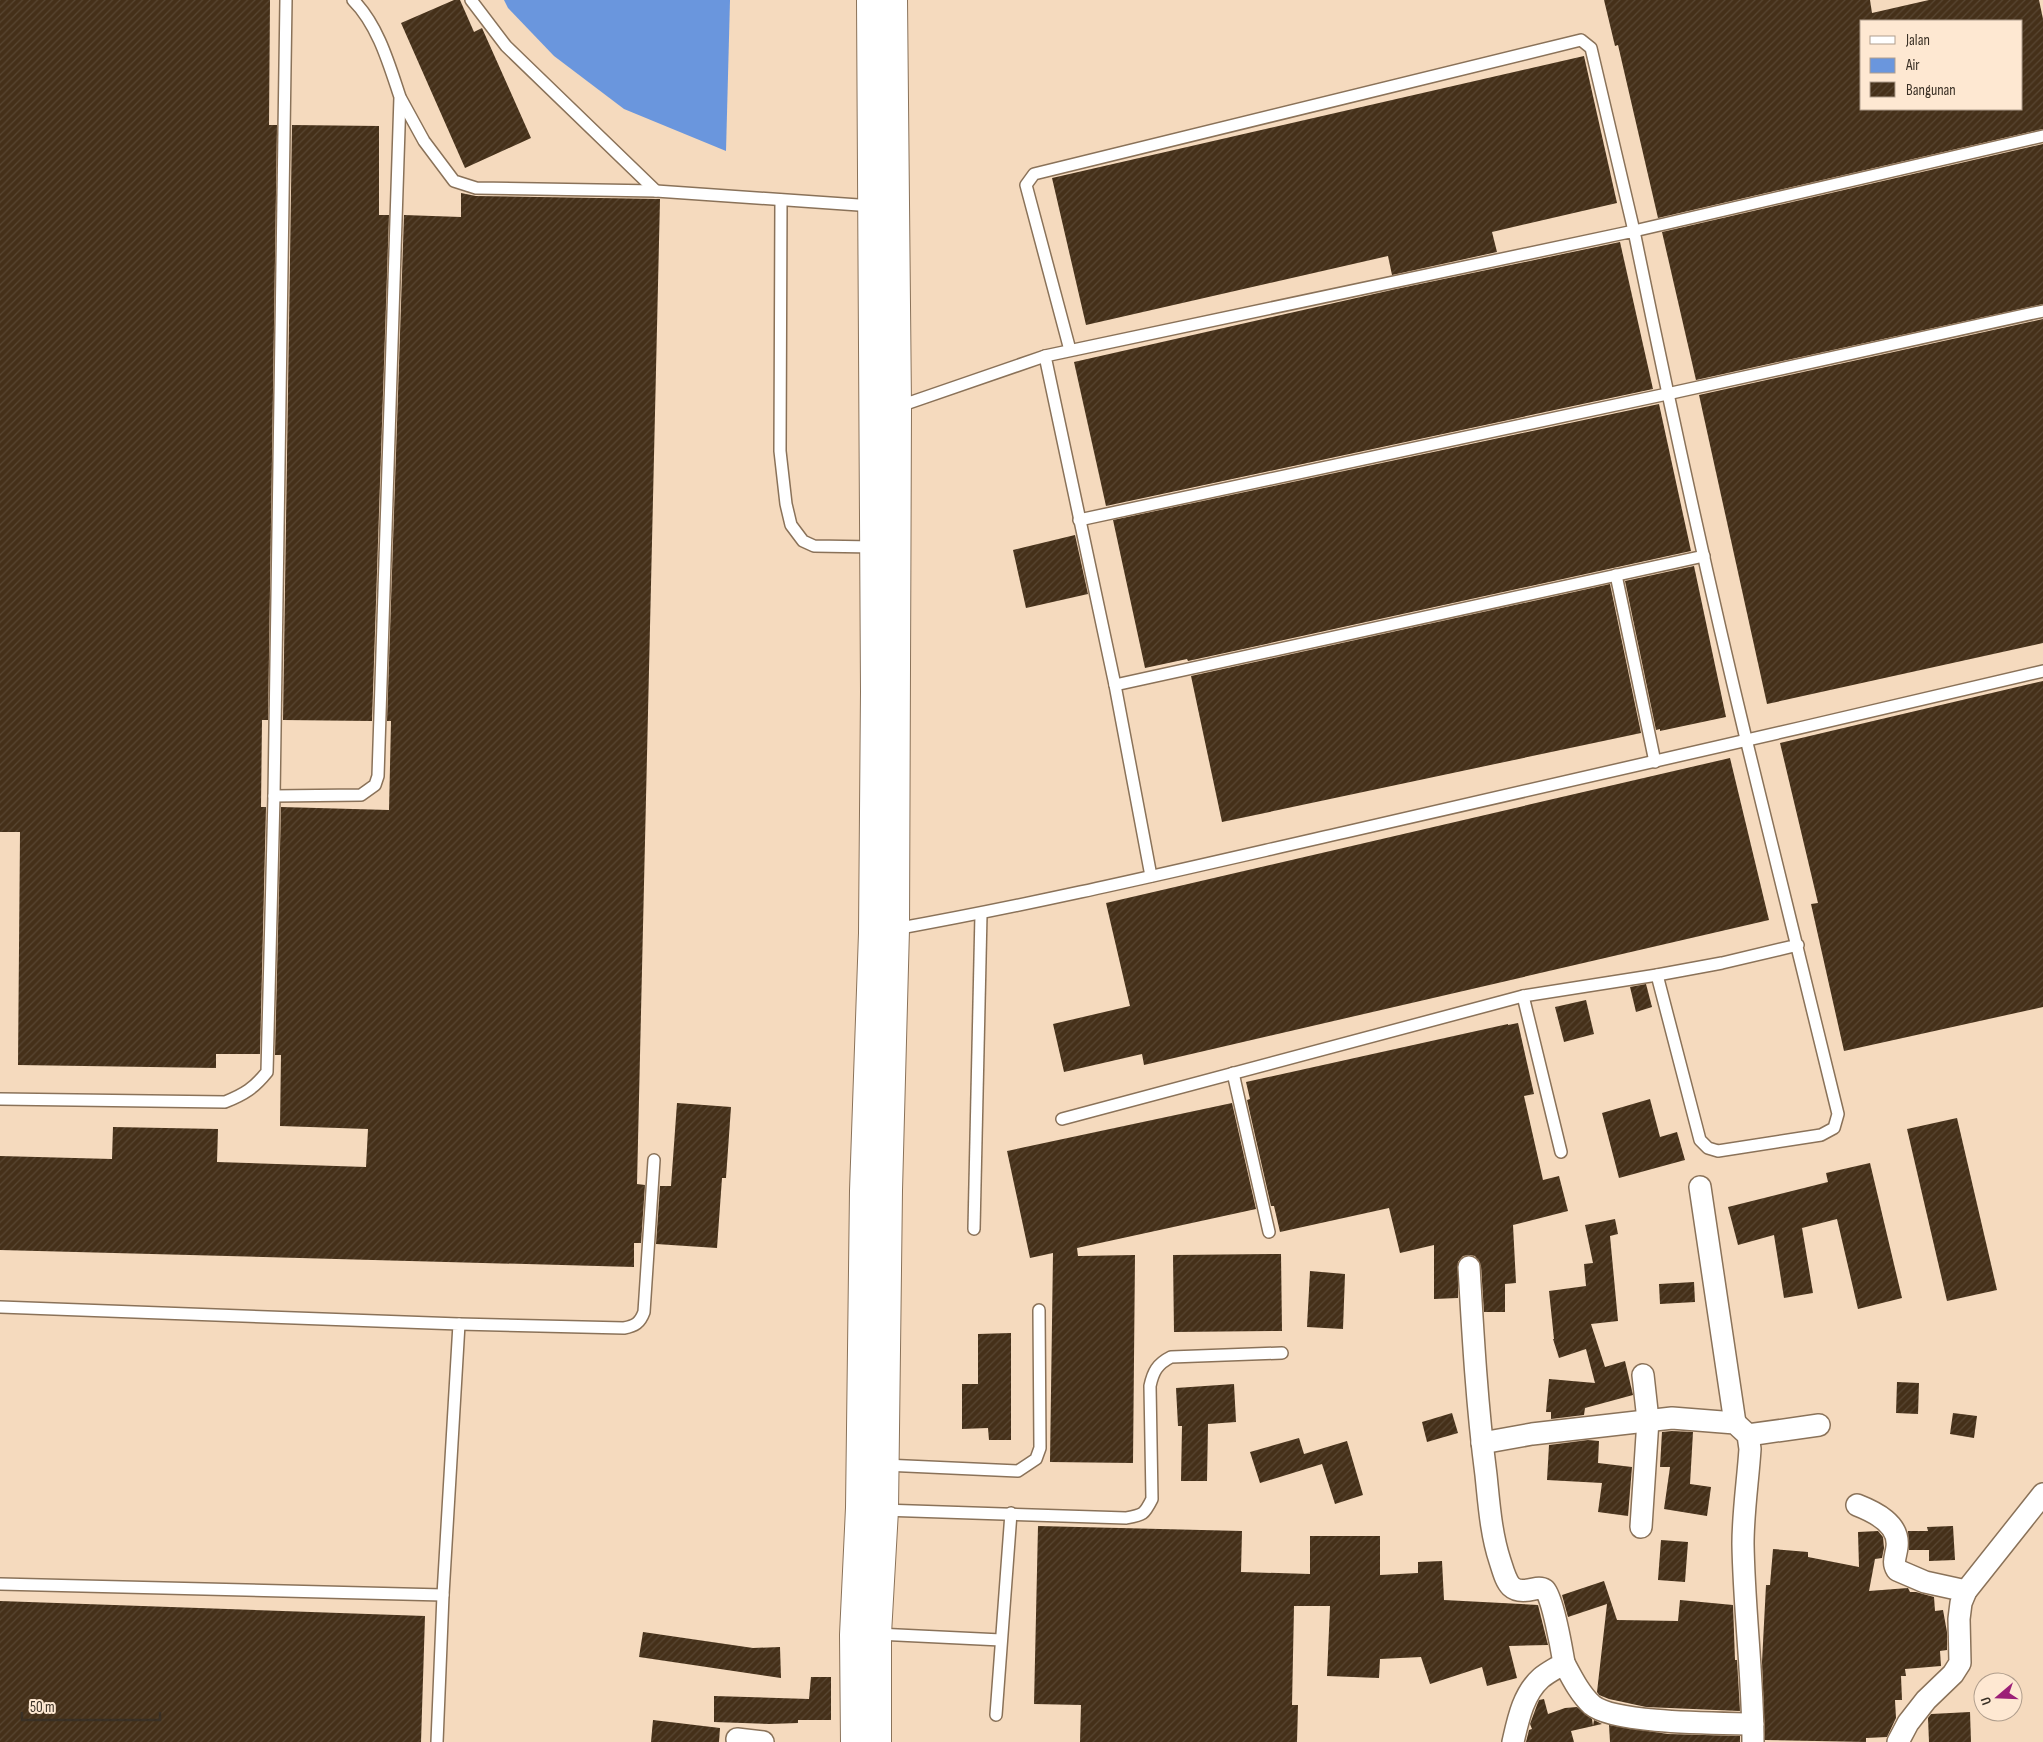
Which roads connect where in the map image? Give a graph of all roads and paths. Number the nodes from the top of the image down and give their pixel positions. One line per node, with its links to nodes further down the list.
1 (286, 0): 25 (lane)
2 (354, 0): 6 (lane)
3 (471, 0): 8 (lane)
4 (871, 0): 10 (street)
5 (893, 0): 10 (street)
6 (400, 97): 8 (lane); 25 (lane)
7 (2043, 136): 11 (lane)
8 (656, 191): 9 (lane)
9 (781, 200): 10 (lane); 18 (lane)
10 (883, 207): 16 (street); 18 (street)
11 (1634, 231): 13 (lane); 13 (lane); 15 (lane)
12 (2043, 311): 15 (lane)
13 (1070, 350): 14 (lane)
14 (1045, 356): 16 (lane); 17 (lane)
15 (1667, 394): 17 (lane); 19 (lane)
16 (897, 408): 28 (street)
17 (1079, 520): 22 (lane)
18 (874, 547): 28 (street)
19 (1704, 556): 20 (lane); 23 (lane)
20 (1616, 575): 22 (lane); 24 (lane)
21 (2043, 671): 23 (lane)
22 (1115, 685): 26 (lane)
23 (1746, 741): 24 (lane); 29 (lane)
24 (1655, 762): 26 (lane)
25 (274, 796): 33 (lane)
26 (1150, 876): 27 (lane)
27 (980, 914): 28 (lane); 38 (lane)
28 (884, 931): 50 (street)
29 (1798, 945): 30 (lane); 30 (lane)
30 (1658, 975): 31 (lane)
31 (1523, 996): 32 (lane); 35 (lane)
32 (1233, 1073): 34 (lane); 39 (lane)
33 (0, 1099)
34 (1062, 1119)
35 (1562, 1152)
36 (654, 1160): 43 (lane)
37 (1700, 1187): 48 (street)
38 (974, 1229)
39 (1269, 1232)
40 (1469, 1267): 49 (street)
41 (0, 1307): 43 (lane)
42 (1039, 1310): 50 (lane)
43 (459, 1324): 58 (lane)
44 (1282, 1353): 54 (lane)
45 (1643, 1375): 46 (street)
46 (1648, 1420): 48 (street); 49 (street); 55 (street)
47 (1819, 1425): 48 (street)
48 (1742, 1429): 63 (street)
49 (1482, 1443): 61 (street)
50 (872, 1465): 53 (street)
51 (2043, 1494): 57 (street)
52 (1856, 1506): 57 (street)
53 (872, 1509): 54 (lane); 59 (street); 67 (street)
54 (1011, 1513): 60 (lane)
55 (1641, 1527)
56 (0, 1584): 58 (lane)
57 (1966, 1591): 70 (street)
58 (443, 1595): 65 (lane)
59 (877, 1634): 60 (lane); 68 (street)
60 (1001, 1640): 62 (lane)
61 (1564, 1663): 63 (street); 69 (street)
62 (996, 1715)
63 (1753, 1733)
64 (737, 1739): 66 (street)
65 (437, 1742)
66 (763, 1742)
67 (855, 1742)
68 (877, 1742)
69 (1513, 1742)
70 (1898, 1742)

